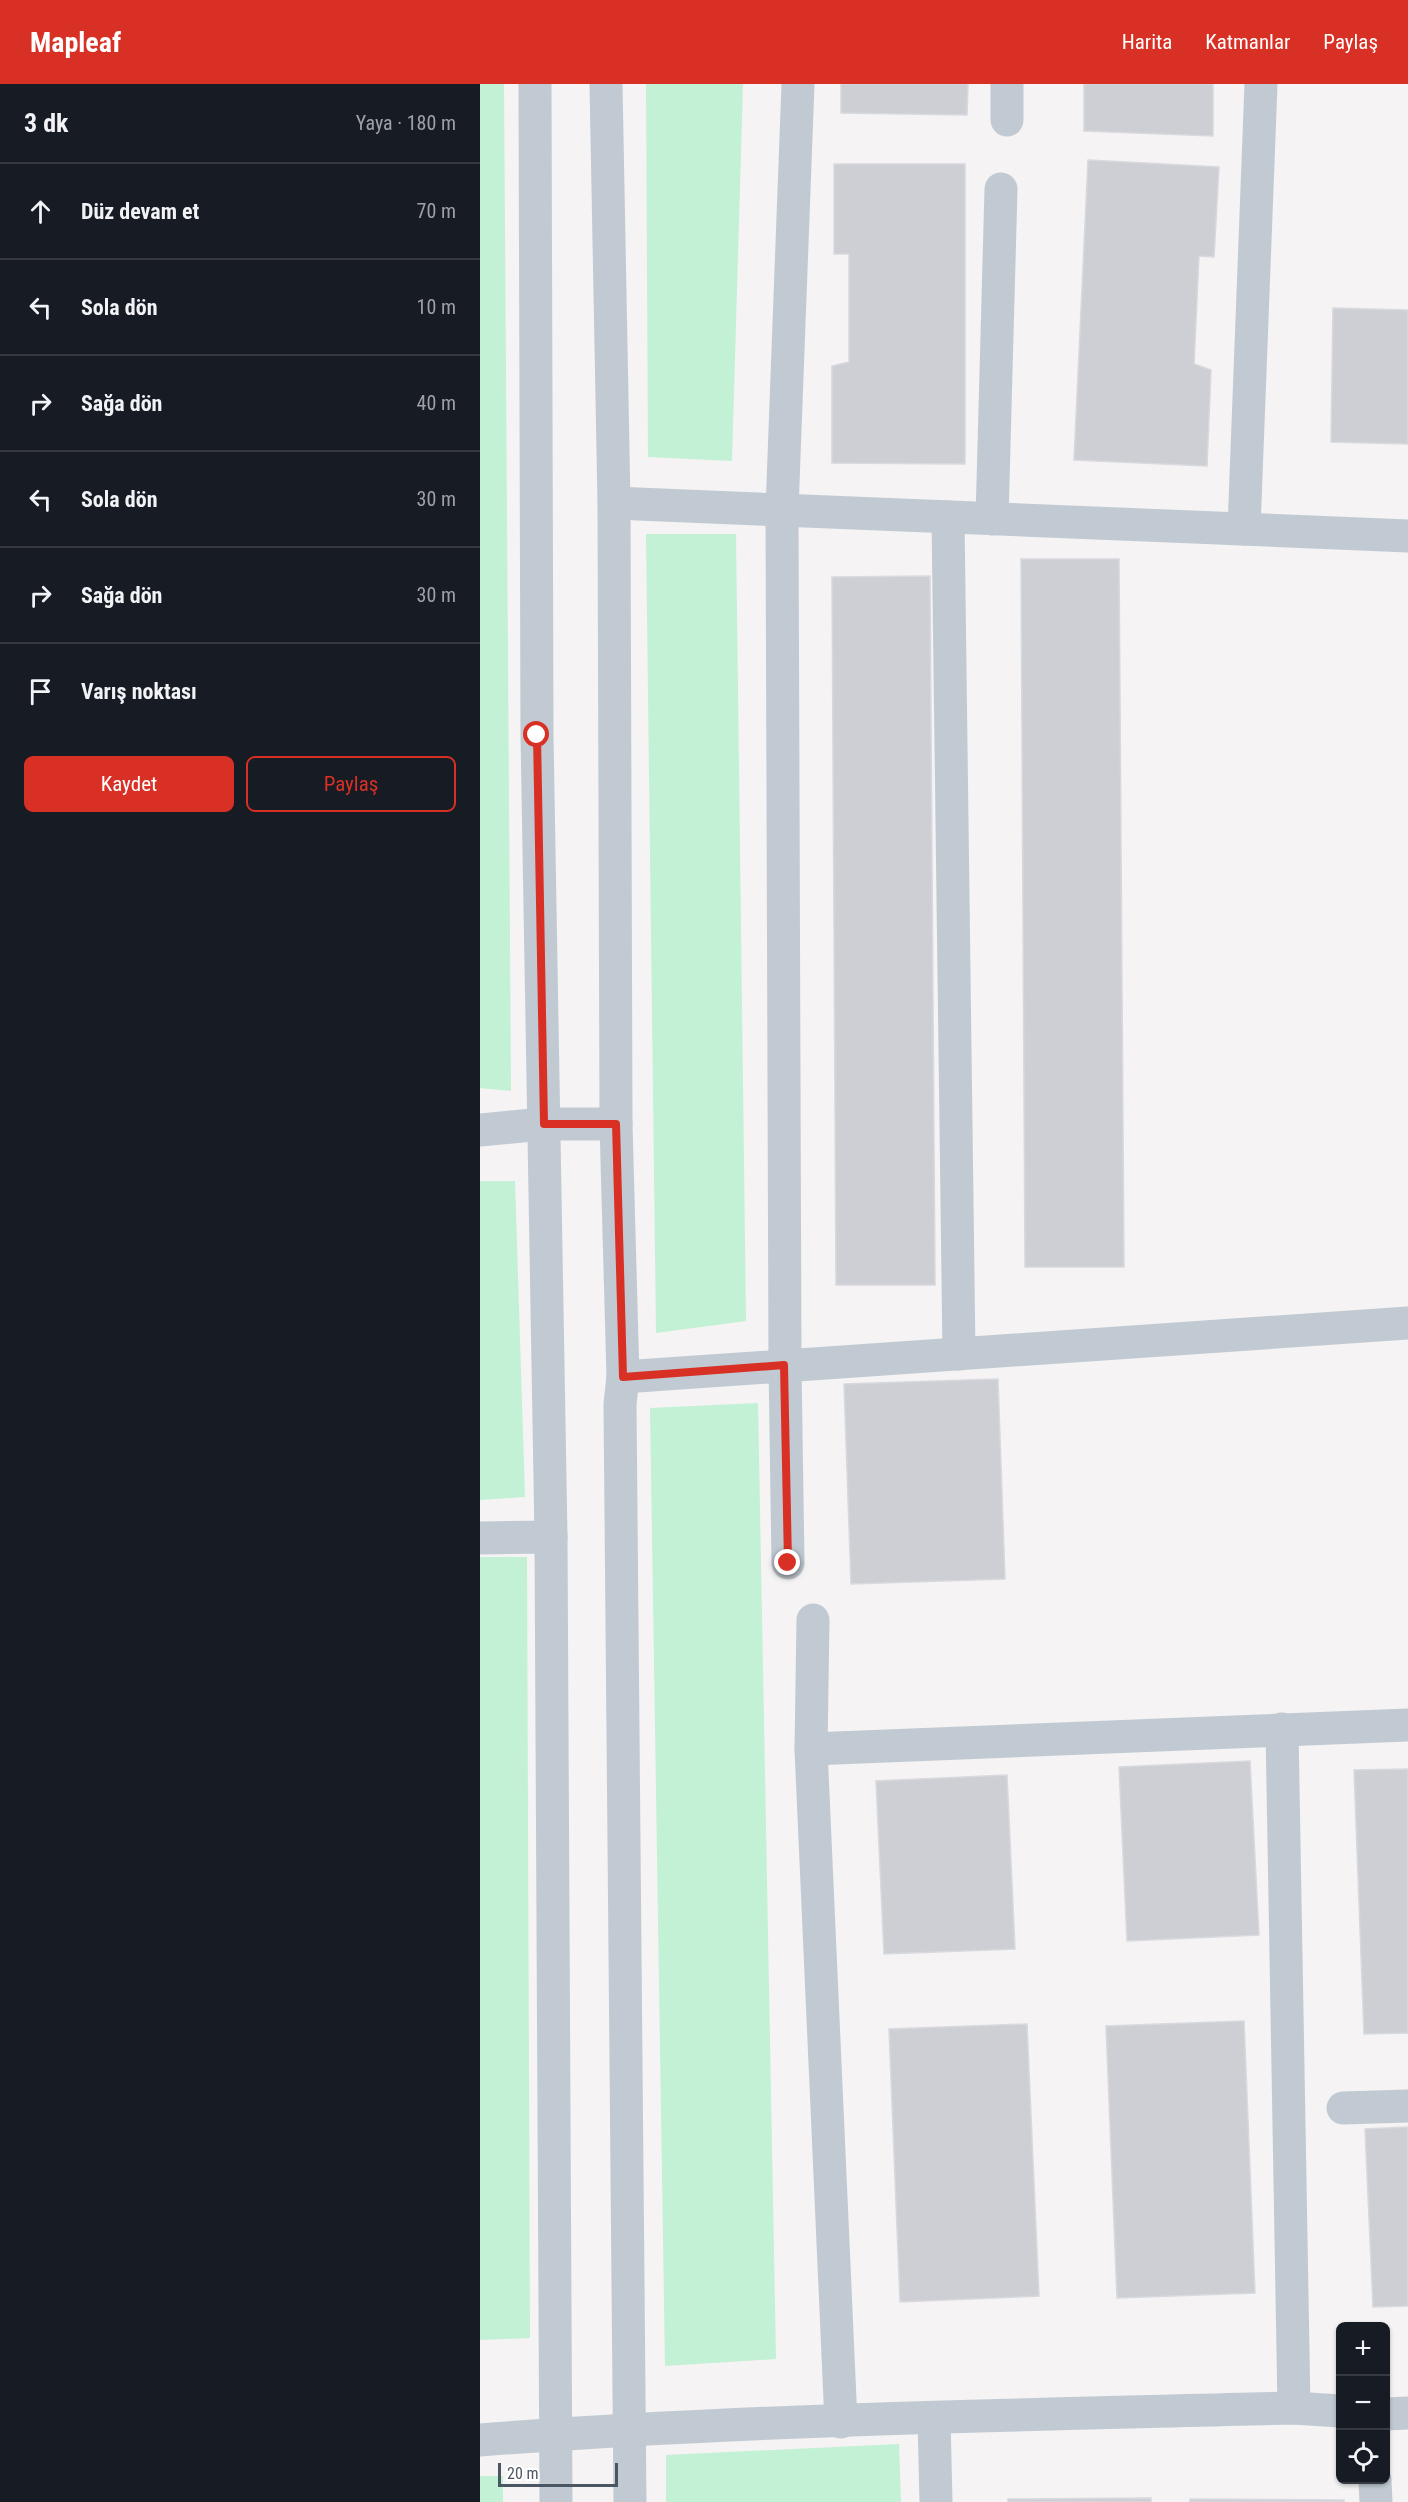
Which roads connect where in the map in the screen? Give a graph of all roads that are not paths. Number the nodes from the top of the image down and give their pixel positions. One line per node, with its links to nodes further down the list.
1 (535, 84): 14 (street)
2 (606, 84): 8 (street)
3 (798, 84): 9 (street)
4 (1007, 84): 6 (street)
5 (1261, 84): 12 (street)
6 (1007, 120)
7 (1001, 189): 11 (street)
8 (614, 503): 9 (street); 15 (street)
9 (782, 510): 10 (street); 19 (street)
10 (948, 517): 11 (street); 18 (street)
11 (992, 519): 12 (street)
12 (1244, 529): 13 (street)
13 (1408, 536)
14 (544, 1124): 15 (street); 16 (street); 21 (street)
15 (616, 1124): 20 (street)
16 (480, 1130)
17 (1408, 1323): 18 (street)
18 (959, 1354): 19 (street)
19 (784, 1365): 20 (street); 23 (street)
20 (623, 1377): 36 (street)
21 (551, 1537): 22 (street); 37 (street)
22 (480, 1538)
23 (788, 1563)
24 (813, 1620): 27 (street)
25 (1408, 1725): 26 (street)
26 (1282, 1729): 27 (street); 30 (street)
27 (811, 1749): 35 (street)
28 (1408, 2106): 29 (street)
29 (1343, 2108)
30 (1294, 2408): 31 (street); 34 (street)
31 (1336, 2411)
32 (1408, 2413): 33 (street)
33 (1390, 2414)
34 (934, 2418): 35 (street); 42 (street)
35 (841, 2422): 36 (street)
36 (629, 2430): 37 (street); 41 (street)
37 (554, 2434): 38 (street); 40 (street)
38 (480, 2440)
39 (1375, 2484): 43 (street)
40 (556, 2502)
41 (630, 2502)
42 (936, 2502)
43 (1376, 2502)

